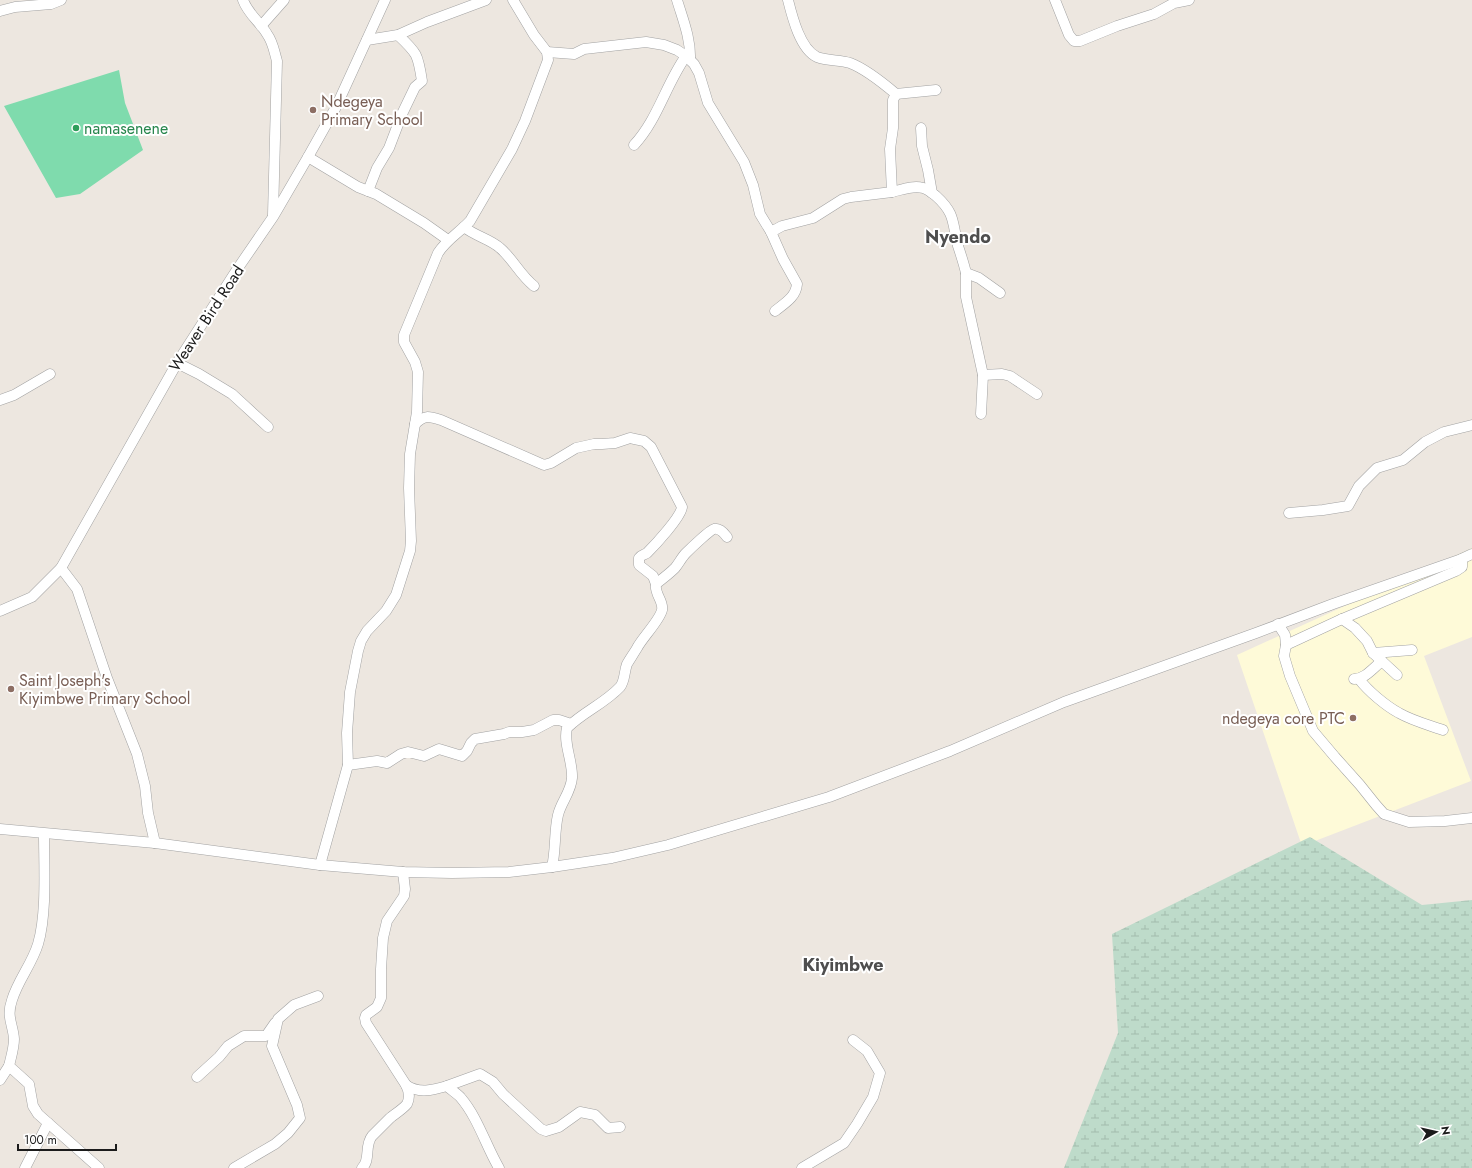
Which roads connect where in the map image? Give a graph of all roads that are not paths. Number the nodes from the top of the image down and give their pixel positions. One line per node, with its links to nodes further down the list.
1 (61, 0): 11 (street)
2 (243, 0): 12 (street)
3 (284, 0): 12 (street)
4 (385, 0): 14 (street, Weaver Bird Road)
5 (486, 0): 13 (street)
6 (513, 0): 15 (street)
7 (677, 0): 16 (street)
8 (788, 0): 18 (street)
9 (1055, 0): 10 (street)
10 (1189, 0)
11 (0, 11)
12 (261, 26): 25 (street)
13 (398, 35): 14 (street); 22 (street)
14 (367, 40): 21 (street, Weaver Bird Road)
15 (547, 52): 16 (street); 26 (street)
16 (688, 58): 20 (street); 27 (street)
17 (936, 90): 18 (street)
18 (896, 94): 23 (street)
19 (921, 128): 24 (street)
20 (634, 145)
21 (308, 157): 22 (street); 25 (street, Weaver Bird Road)
22 (368, 191): 28 (street)
23 (892, 192): 24 (street); 27 (street)
24 (932, 194): 29 (street)
25 (273, 217): 33 (street, Weaver Bird Road)
26 (464, 227): 28 (street); 30 (street)
27 (771, 232): 32 (street)
28 (448, 240): 39 (street)
29 (966, 273): 31 (street); 35 (street)
30 (534, 286)
31 (1000, 293)
32 (775, 311)
33 (177, 363): 41 (street); 46 (street, Weaver Bird Road)
34 (50, 374): 37 (street)
35 (982, 375): 36 (street); 38 (street)
36 (1037, 394)
37 (0, 400)
38 (981, 414)
39 (415, 424): 47 (street); 58 (street)
40 (1472, 424): 42 (street)
41 (268, 427)
42 (1289, 513)
43 (727, 536): 47 (street)
44 (1472, 554): 45 (street)
45 (1462, 559): 49 (street); 50 (street)
46 (62, 568): 48 (street, Weaver Bird Road); 62 (street)
47 (656, 584): 56 (street)
48 (0, 611)
49 (1342, 619): 51 (street); 53 (street)
50 (1278, 624): 51 (street); 64 (street)
51 (1286, 645): 59 (street)
52 (1412, 650): 53 (street)
53 (1373, 653): 54 (street)
54 (1382, 661): 55 (street); 57 (street)
55 (1397, 675)
56 (571, 724): 58 (street); 64 (street)
57 (1443, 730)
58 (348, 765): 63 (street)
59 (1472, 818)
60 (0, 828): 61 (street)
61 (44, 834): 62 (street); 69 (street)
62 (155, 843): 63 (street)
63 (320, 865): 65 (street)
64 (552, 867): 65 (street)
65 (403, 872): 72 (street)
66 (318, 996): 67 (street)
67 (278, 1019): 70 (street); 78 (street)
68 (853, 1040): 81 (street)
69 (9, 1066): 71 (street); 74 (street)
70 (196, 1077)
71 (0, 1080)
72 (406, 1085): 73 (street); 79 (street)
73 (447, 1086): 75 (street); 80 (street)
74 (48, 1123): 76 (street); 77 (street)
75 (620, 1127)
76 (25, 1168)
77 (99, 1168)
78 (234, 1168)
79 (362, 1168)
80 (499, 1168)
81 (802, 1168)

